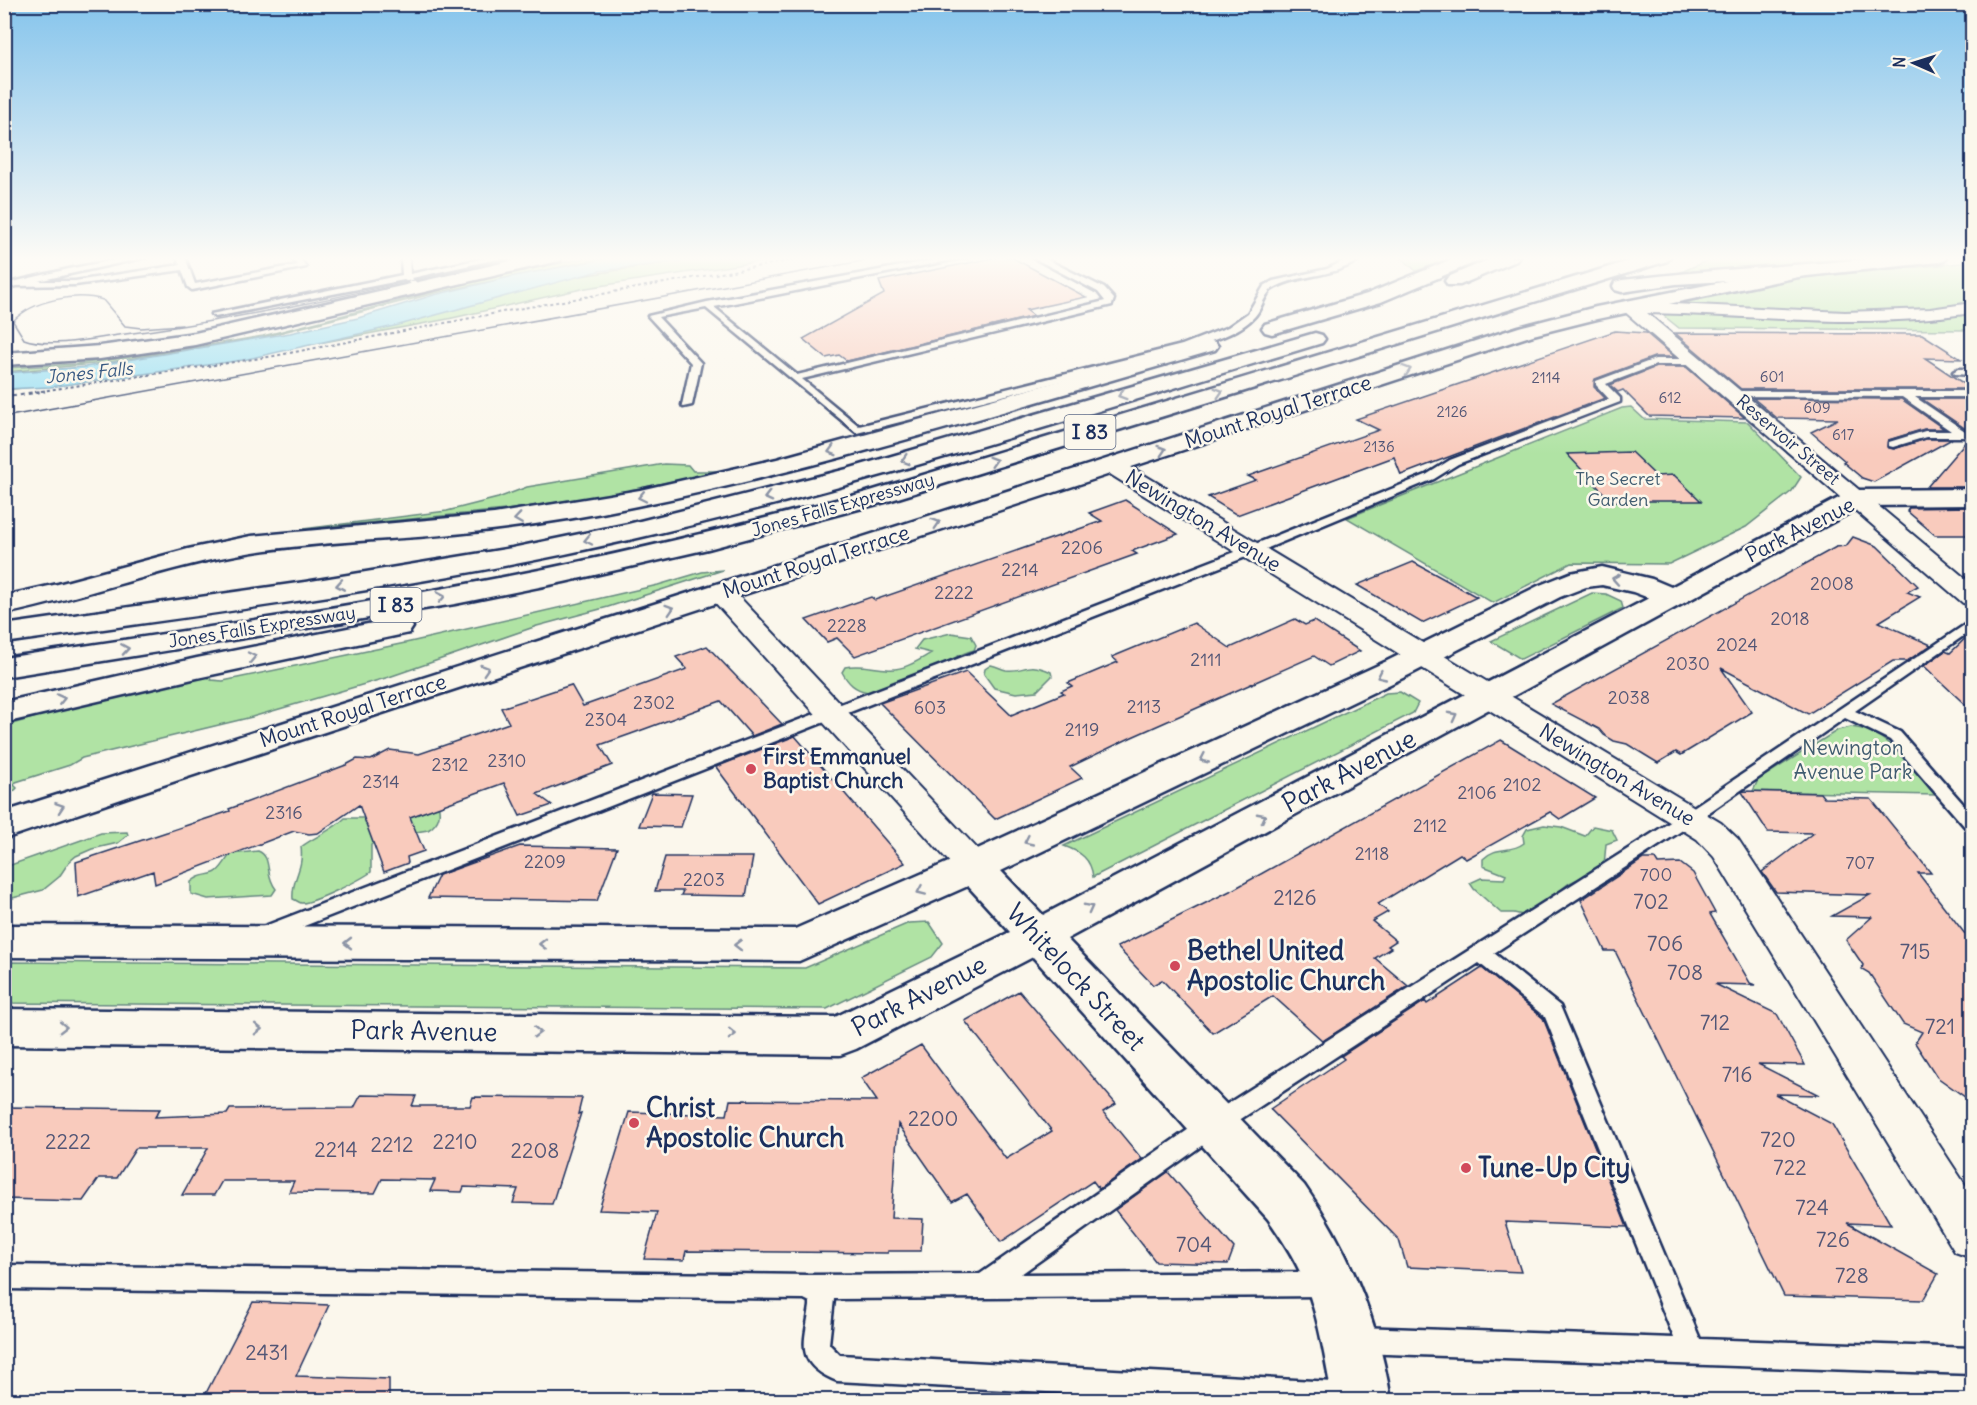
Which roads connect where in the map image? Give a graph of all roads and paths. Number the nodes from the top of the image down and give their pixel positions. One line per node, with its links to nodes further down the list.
1 (257, 323): 14 (main road)
2 (448, 323): 24 (path)
3 (658, 323): 25 (lane)
4 (728, 323): 19 (lane)
5 (1026, 323): 19 (lane)
6 (1240, 323): 19 (lane)
7 (1290, 323): 32 (main road, one-way to 32)
8 (1336, 323): 20 (main road)
9 (1446, 323): 16 (main road, Jones Falls Expressway / I 83)
10 (1473, 323): 16 (main road)
11 (1563, 323): 28 (main road, Mount Royal Terrace, one-way to 11)
12 (1648, 323): 15 (street, Reservoir Street)
13 (1330, 335): 20 (main road, Jones Falls Expressway / I 83)
14 (4, 358)
15 (1695, 362): 21 (street, Reservoir Street); 33 (lane)
16 (1304, 366): 29 (main road, Jones Falls Expressway / I 83, one-way to 16)
17 (1958, 372): 18 (lane)
18 (1972, 372)
19 (795, 378)
20 (1178, 378): 39 (main road, Jones Falls Expressway / I 83, one-way to 39)
21 (1733, 394): 22 (lane); 31 (street, Reservoir Street)
22 (1904, 394): 23 (lane); 26 (lane)
23 (1972, 394)
24 (4, 397)
25 (687, 405)
26 (1968, 434): 27 (lane)
27 (1893, 444)
28 (1113, 466): 33 (street, Newington Avenue); 34 (main road, Mount Royal Terrace, one-way to 28)
29 (876, 497): 41 (main road, Jones Falls Expressway / I 83, one-way to 29); 44 (main road, one-way to 29)
30 (1972, 497): 31 (main road, Park Avenue)
31 (1857, 498): 35 (main road, Park Avenue); 36 (street, Reservoir Street)
32 (453, 526): 37 (main road); 39 (main road)
33 (1252, 550): 40 (street, Newington Avenue); 45 (lane)
34 (721, 592): 45 (street, Whitelock Street); 48 (main road, Mount Royal Terrace, one-way to 34)
35 (1671, 597): 40 (main road, one-way to 40); 42 (main road, Park Avenue)
36 (1972, 597)
37 (4, 605)
38 (1972, 624): 43 (lane)
39 (4, 633)
40 (1423, 656): 42 (street, Newington Avenue); 49 (main road, one-way to 49)
41 (4, 668)
42 (1489, 697): 46 (street, Newington Avenue); 50 (main road, Park Avenue, one-way to 42)
43 (1844, 712): 46 (lane); 47 (lane)
44 (4, 713)
45 (831, 713): 49 (street, Whitelock Street); 52 (lane)
46 (1689, 818): 53 (lane); 56 (street, Newington Avenue)
47 (1972, 824)
48 (4, 826)
49 (974, 867): 50 (main road, Whitelock Street); 52 (main road, one-way to 52)
50 (1038, 936): 54 (main road, Park Avenue, one-way to 50); 55 (main road, Whitelock Street)
51 (4, 941): 52 (main road)
52 (241, 942)
53 (1480, 953): 55 (lane); 62 (lane)
54 (4, 1027)
55 (1213, 1125): 58 (main road, Whitelock Street); 60 (lane)
56 (1972, 1236)
57 (4, 1277): 59 (lane)
58 (1334, 1284): 60 (lane); 61 (main road, Whitelock Street)
59 (807, 1287): 60 (lane); 64 (lane)
60 (982, 1287)
61 (1351, 1340): 62 (lane); 64 (main road, Whitelock Street)
62 (1692, 1351): 63 (lane)
63 (1972, 1361)
64 (1362, 1399)

